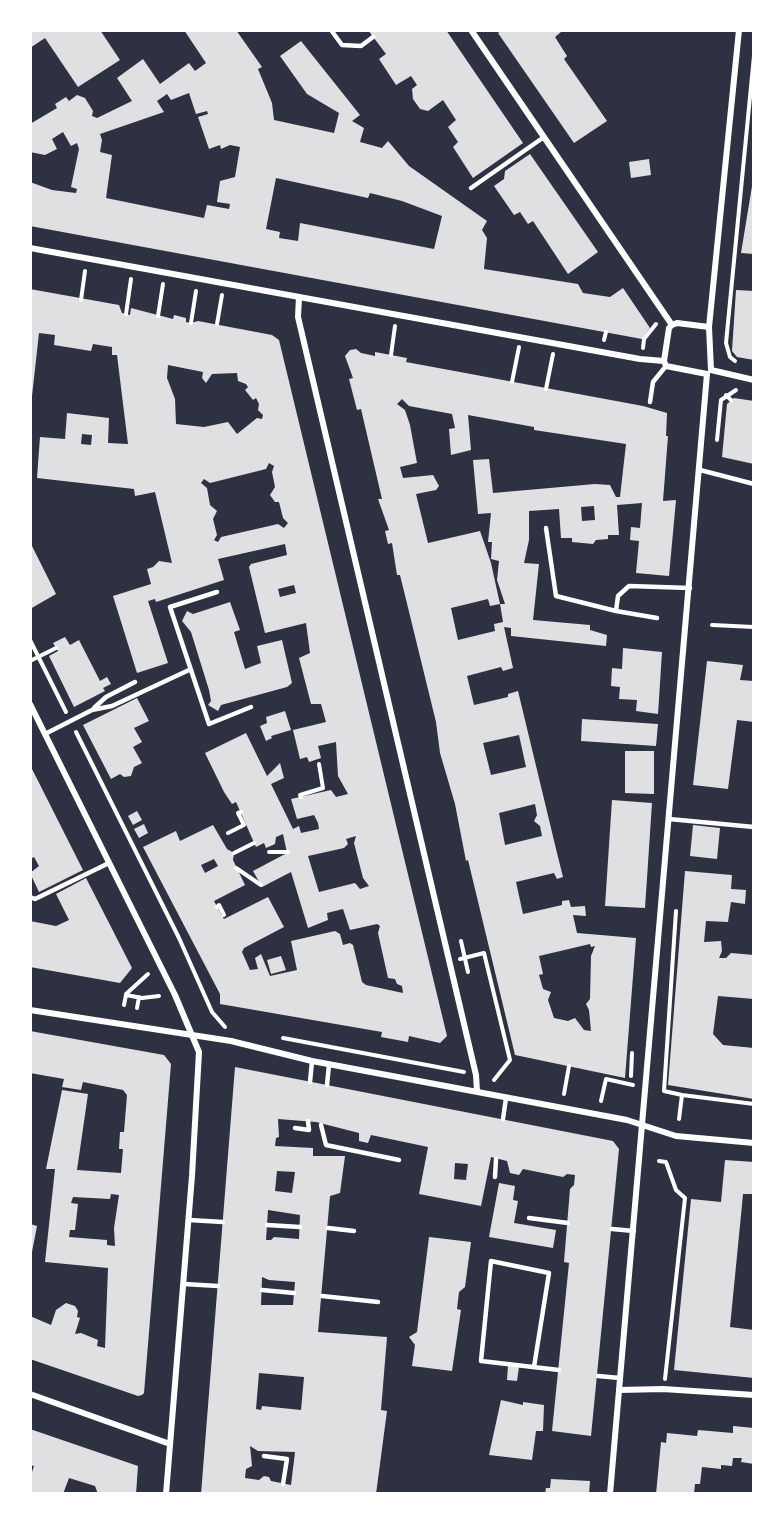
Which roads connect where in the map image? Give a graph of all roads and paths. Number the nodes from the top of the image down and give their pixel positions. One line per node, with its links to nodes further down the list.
1 (331, 30): 4 (lane)
2 (471, 30): 6 (street)
3 (738, 30): 22 (street)
4 (373, 37)
5 (754, 56): 29 (path)
6 (544, 137): 7 (lane); 21 (street)
7 (471, 188)
8 (30, 248): 9 (street)
9 (87, 258): 10 (street); 15 (path)
10 (133, 267): 11 (street); 16 (path)
11 (165, 273): 12 (street); 18 (path)
12 (199, 279): 13 (street); 19 (path)
13 (224, 283): 14 (street); 20 (path)
14 (299, 297): 17 (street); 78 (street)
15 (81, 300)
16 (126, 314)
17 (397, 315): 24 (street); 27 (path)
18 (158, 316)
19 (190, 323)
20 (217, 324)
21 (672, 325): 22 (street); 28 (street)
22 (709, 327): 30 (street)
23 (651, 329): 25 (path)
24 (521, 337): 26 (street); 32 (path)
25 (644, 339)
26 (555, 344): 28 (street); 33 (path)
27 (391, 355)
28 (665, 363): 30 (street); 37 (lane)
29 (738, 363)
30 (709, 372): 31 (street); 39 (street)
31 (754, 380)
32 (512, 382)
33 (546, 388)
34 (745, 392): 35 (path)
35 (726, 395): 36 (path); 38 (path)
36 (731, 400)
37 (650, 402)
38 (717, 442)
39 (700, 470): 40 (lane); 42 (street)
40 (754, 484)
41 (546, 528): 44 (lane)
42 (690, 588): 44 (lane); 62 (street)
43 (217, 592): 52 (lane)
44 (616, 611): 45 (lane)
45 (657, 618)
46 (712, 625): 47 (path)
47 (754, 627)
48 (30, 640): 50 (path)
49 (56, 648): 50 (path)
50 (39, 657): 51 (path); 57 (path)
51 (30, 661)
52 (189, 669): 55 (lane); 56 (lane)
53 (135, 682): 56 (lane)
54 (30, 704): 58 (street)
55 (251, 707)
56 (92, 710): 57 (lane)
57 (71, 721): 58 (lane); 73 (path)
58 (45, 734): 69 (street)
59 (319, 764): 60 (path)
60 (301, 797)
61 (241, 812): 64 (path)
62 (669, 819): 63 (lane); 99 (street)
63 (754, 827)
64 (228, 833)
65 (254, 843): 68 (path)
66 (269, 852): 67 (path)
67 (288, 852)
68 (234, 853)
69 (109, 862): 74 (lane); 87 (street)
70 (236, 868): 71 (path)
71 (261, 885)
72 (163, 888): 73 (path)
73 (156, 891): 86 (path)
74 (30, 897)
75 (676, 903): 100 (path)
76 (217, 907): 77 (path)
77 (224, 915)
78 (449, 961): 93 (street); 94 (path)
79 (148, 974): 80 (path)
80 (126, 995): 82 (path); 83 (path)
81 (159, 996): 82 (path)
82 (139, 997): 84 (path)
83 (123, 1005)
84 (137, 1008)
85 (30, 1010): 87 (street)
86 (232, 1028)
87 (193, 1036): 90 (street); 124 (street)
88 (278, 1037): 93 (path)
89 (632, 1053): 97 (path)
90 (312, 1061): 91 (street); 95 (lane)
91 (329, 1065): 98 (lane); 101 (street)
92 (569, 1066): 104 (path)
93 (476, 1075): 94 (path); 101 (street)
94 (494, 1080): 96 (path)
95 (310, 1082)
96 (506, 1082)
97 (631, 1084): 99 (path); 103 (path); 109 (path)
98 (327, 1085)
99 (646, 1087): 100 (path); 115 (street)
100 (664, 1090): 105 (path)
101 (477, 1091): 107 (street)
102 (552, 1091): 104 (path)
103 (630, 1091)
104 (564, 1094): 106 (path)
105 (682, 1095): 111 (path); 113 (path)
106 (573, 1096)
107 (506, 1098): 112 (lane); 115 (street)
108 (592, 1099): 109 (path)
109 (602, 1101): 110 (path)
110 (612, 1103)
111 (754, 1104)
112 (503, 1119)
113 (679, 1119)
114 (308, 1121): 117 (lane)
115 (642, 1124): 118 (street); 132 (street)
116 (321, 1125): 120 (lane)
117 (295, 1128)
118 (754, 1143)
119 (496, 1159): 122 (lane)
120 (399, 1160)
121 (659, 1161): 143 (path)
122 (495, 1178)
123 (529, 1218): 126 (lane)
124 (189, 1220): 125 (lane); 133 (street)
125 (223, 1222)
126 (568, 1223)
127 (267, 1225): 128 (lane)
128 (300, 1227)
129 (328, 1228): 131 (lane)
130 (612, 1228): 132 (lane)
131 (354, 1231)
132 (635, 1231): 142 (street)
133 (184, 1284): 134 (lane); 147 (street)
134 (218, 1286)
135 (262, 1290): 136 (lane)
136 (294, 1293)
137 (322, 1296): 138 (lane)
138 (378, 1302)
139 (534, 1367): 139 (lane); 140 (lane)
140 (559, 1370)
141 (598, 1376): 142 (lane)
142 (620, 1378): 144 (street)
143 (664, 1383)
144 (619, 1390): 146 (street); 151 (street)
145 (30, 1394): 147 (street)
146 (754, 1395)
147 (170, 1444): 150 (street)
148 (264, 1456): 149 (lane)
149 (283, 1484)
150 (166, 1494)
151 (610, 1494)

